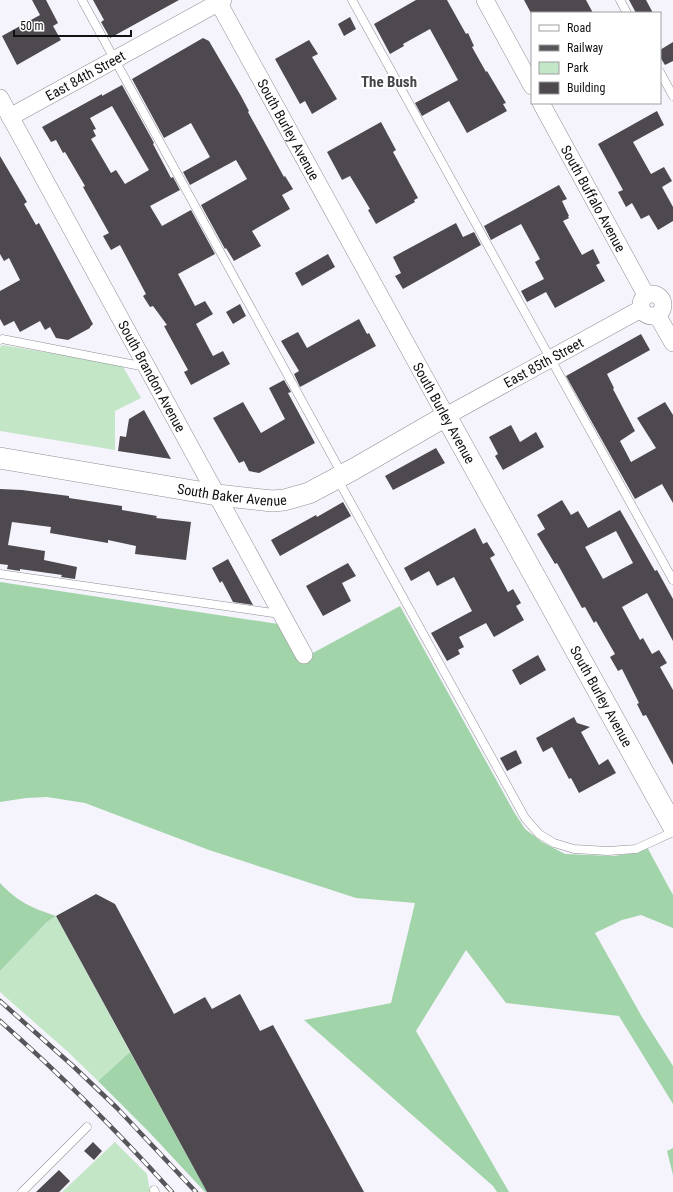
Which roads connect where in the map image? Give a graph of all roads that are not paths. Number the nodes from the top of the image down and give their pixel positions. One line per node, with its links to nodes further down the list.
1 (82, 0): 7 (lane)
2 (352, 0): 17 (lane)
3 (485, 0): 9 (street)
4 (620, 0): 6 (lane)
5 (219, 1): 7 (street, East 84th Street); 19 (street, South Burley Avenue)
6 (626, 12)
7 (115, 60): 13 (street, East 84th Street); 21 (lane)
8 (661, 74): 10 (lane)
9 (531, 84)
10 (673, 96)
11 (0, 98): 13 (street, South Brandon Avenue)
12 (542, 104): 14 (street, South Buffalo Avenue)
13 (10, 117): 18 (street, South Brandon Avenue)
14 (655, 298): 16 (street); 17 (street, East 85th Street)
15 (1, 338): 18 (lane)
16 (673, 343)
17 (550, 358): 19 (street, East 85th Street); 24 (lane)
18 (147, 367): 22 (street, South Brandon Avenue)
19 (446, 416): 21 (street, South Baker Avenue); 27 (street, South Burley Avenue)
20 (0, 458): 22 (street, South Baker Avenue)
21 (340, 476): 22 (street, South Baker Avenue); 28 (lane)
22 (217, 495): 25 (street, South Brandon Avenue)
23 (0, 574): 25 (lane)
24 (673, 580)
25 (282, 614): 26 (street, South Brandon Avenue)
26 (304, 655)
27 (673, 826)
28 (673, 832)
29 (87, 1127): 30 (lane)
30 (22, 1192)

